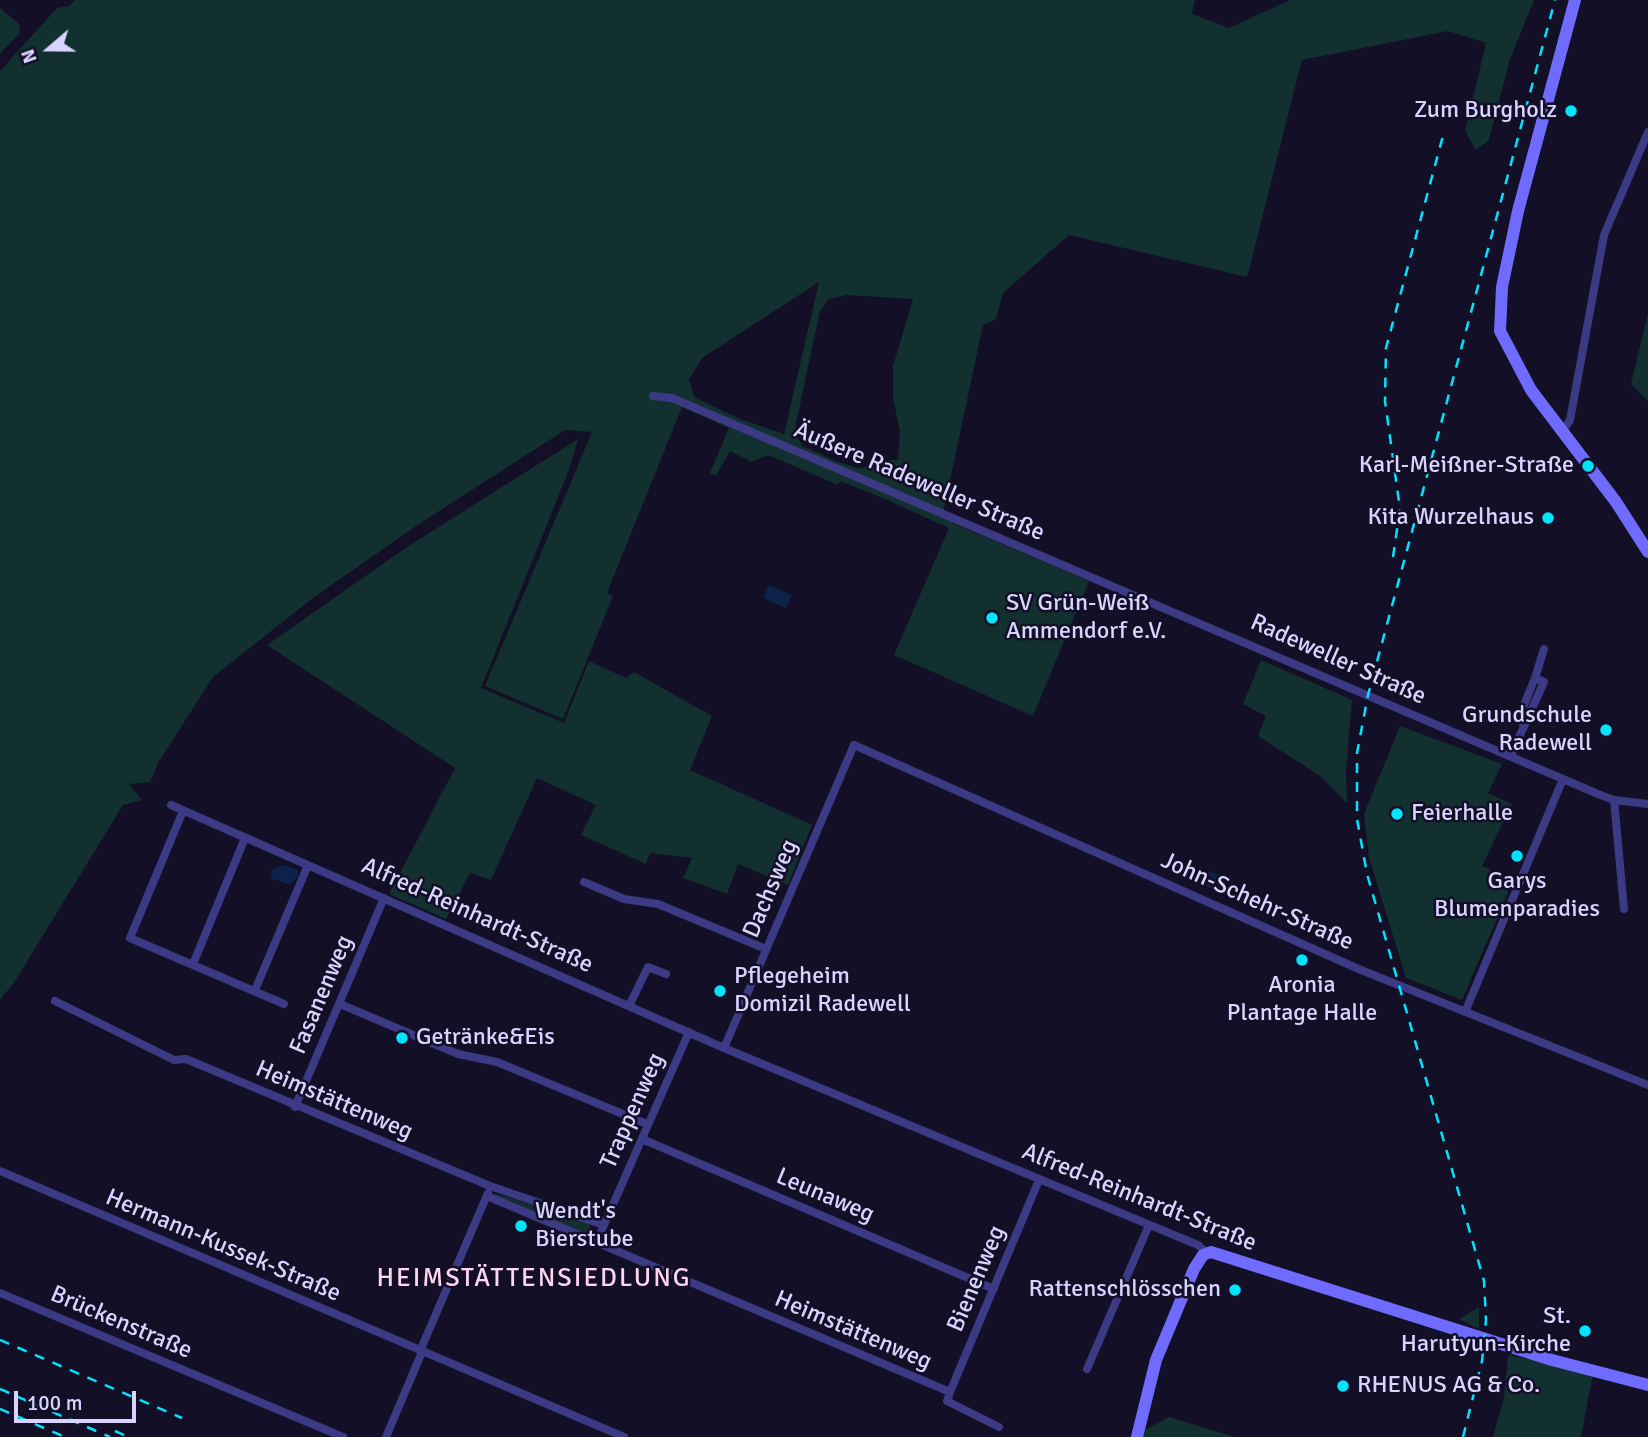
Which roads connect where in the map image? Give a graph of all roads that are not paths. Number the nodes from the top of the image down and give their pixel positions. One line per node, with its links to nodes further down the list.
1 (1575, 0): 4 (street)
2 (1648, 132): 4 (street)
3 (653, 396): 6 (street, Äußere Radeweller Straße)
4 (1562, 432): 5 (street)
5 (1648, 552)
6 (1170, 608): 9 (street, Radeweller Straße)
7 (1544, 649): 9 (street)
8 (854, 745): 20 (street, Dachsweg); 28 (street, John-Schehr-Straße)
9 (1511, 755): 10 (street, Radeweller Straße)
10 (1563, 779): 11 (street, Radeweller Straße); 28 (street)
11 (1614, 800): 12 (street, Radeweller Straße); 19 (street)
12 (1648, 804)
13 (171, 805): 14 (street, Alfred-Reinhardt-Straße)
14 (183, 811): 15 (street, Alfred-Reinhardt-Straße); 21 (street)
15 (246, 838): 16 (street, Alfred-Reinhardt-Straße); 21 (street)
16 (308, 865): 18 (street, Alfred-Reinhardt-Straße); 23 (street)
17 (584, 882): 20 (street)
18 (384, 898): 26 (street, Fasanenweg); 27 (street, Alfred-Reinhardt-Straße)
19 (1624, 909)
20 (766, 949): 30 (street, Dachsweg)
21 (193, 964): 23 (street)
22 (666, 974): 27 (street)
23 (255, 990): 25 (street)
24 (55, 1001): 32 (street, Heimstättenweg)
25 (284, 1004)
26 (340, 1004): 32 (street, Fasanenweg); 33 (street)
27 (629, 1006): 29 (street, Alfred-Reinhardt-Straße)
28 (1465, 1012): 31 (street, John-Schehr-Straße)
29 (688, 1032): 30 (street, Alfred-Reinhardt-Straße); 33 (street, Trappenweg)
30 (724, 1048): 36 (street, Alfred-Reinhardt-Straße)
31 (1648, 1085)
32 (295, 1107): 37 (street, Heimstättenweg)
33 (648, 1125): 34 (street, Trappenweg)
34 (642, 1139): 39 (street, Trappenweg); 43 (street, Leunaweg)
35 (0, 1171): 45 (street, Hermann-Kussek-Straße)
36 (1039, 1180): 40 (street, Alfred-Reinhardt-Straße); 43 (street, Bienenweg)
37 (491, 1186): 38 (street); 39 (street, Heimstättenweg)
38 (486, 1196): 41 (street, Heimstättenweg); 45 (street)
39 (604, 1225): 41 (street, Trappenweg)
40 (1149, 1225): 42 (street, Alfred-Reinhardt-Straße); 46 (street)
41 (596, 1243): 48 (street, Heimstättenweg)
42 (1206, 1253): 47 (street, Alfred-Reinhardt-Straße); 53 (street)
43 (994, 1289): 48 (street, Bienenweg)
44 (0, 1293): 50 (street, Brückenstraße)
45 (421, 1351): 51 (street); 52 (street, Hermann-Kussek-Straße)
46 (1087, 1369)
47 (1648, 1385)
48 (950, 1392): 49 (street, Heimstättenweg)
49 (999, 1427)
50 (342, 1437)
51 (386, 1437)
52 (624, 1437)
53 (1137, 1437)

